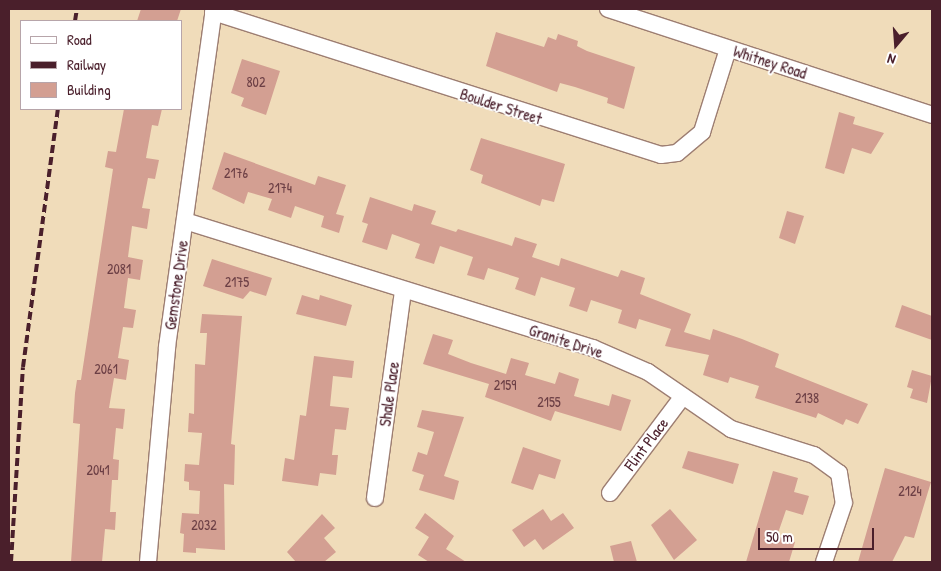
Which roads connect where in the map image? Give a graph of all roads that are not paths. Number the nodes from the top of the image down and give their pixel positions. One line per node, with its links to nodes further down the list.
1 (608, 9): 3 (street, Whitney Road)
2 (213, 10): 4 (street, Boulder Street); 6 (street, Gemstone Drive)
3 (636, 13): 4 (street, Whitney Road)
4 (728, 49): 5 (street, Whitney Road)
5 (932, 115)
6 (185, 221): 7 (street, Granite Drive); 11 (street, Gemstone Drive)
7 (403, 290): 8 (street, Granite Drive); 10 (street, Shale Place)
8 (683, 396): 9 (street, Flint Place); 12 (street, Granite Drive)
9 (610, 493)
10 (375, 498)
11 (148, 562)
12 (824, 562)

